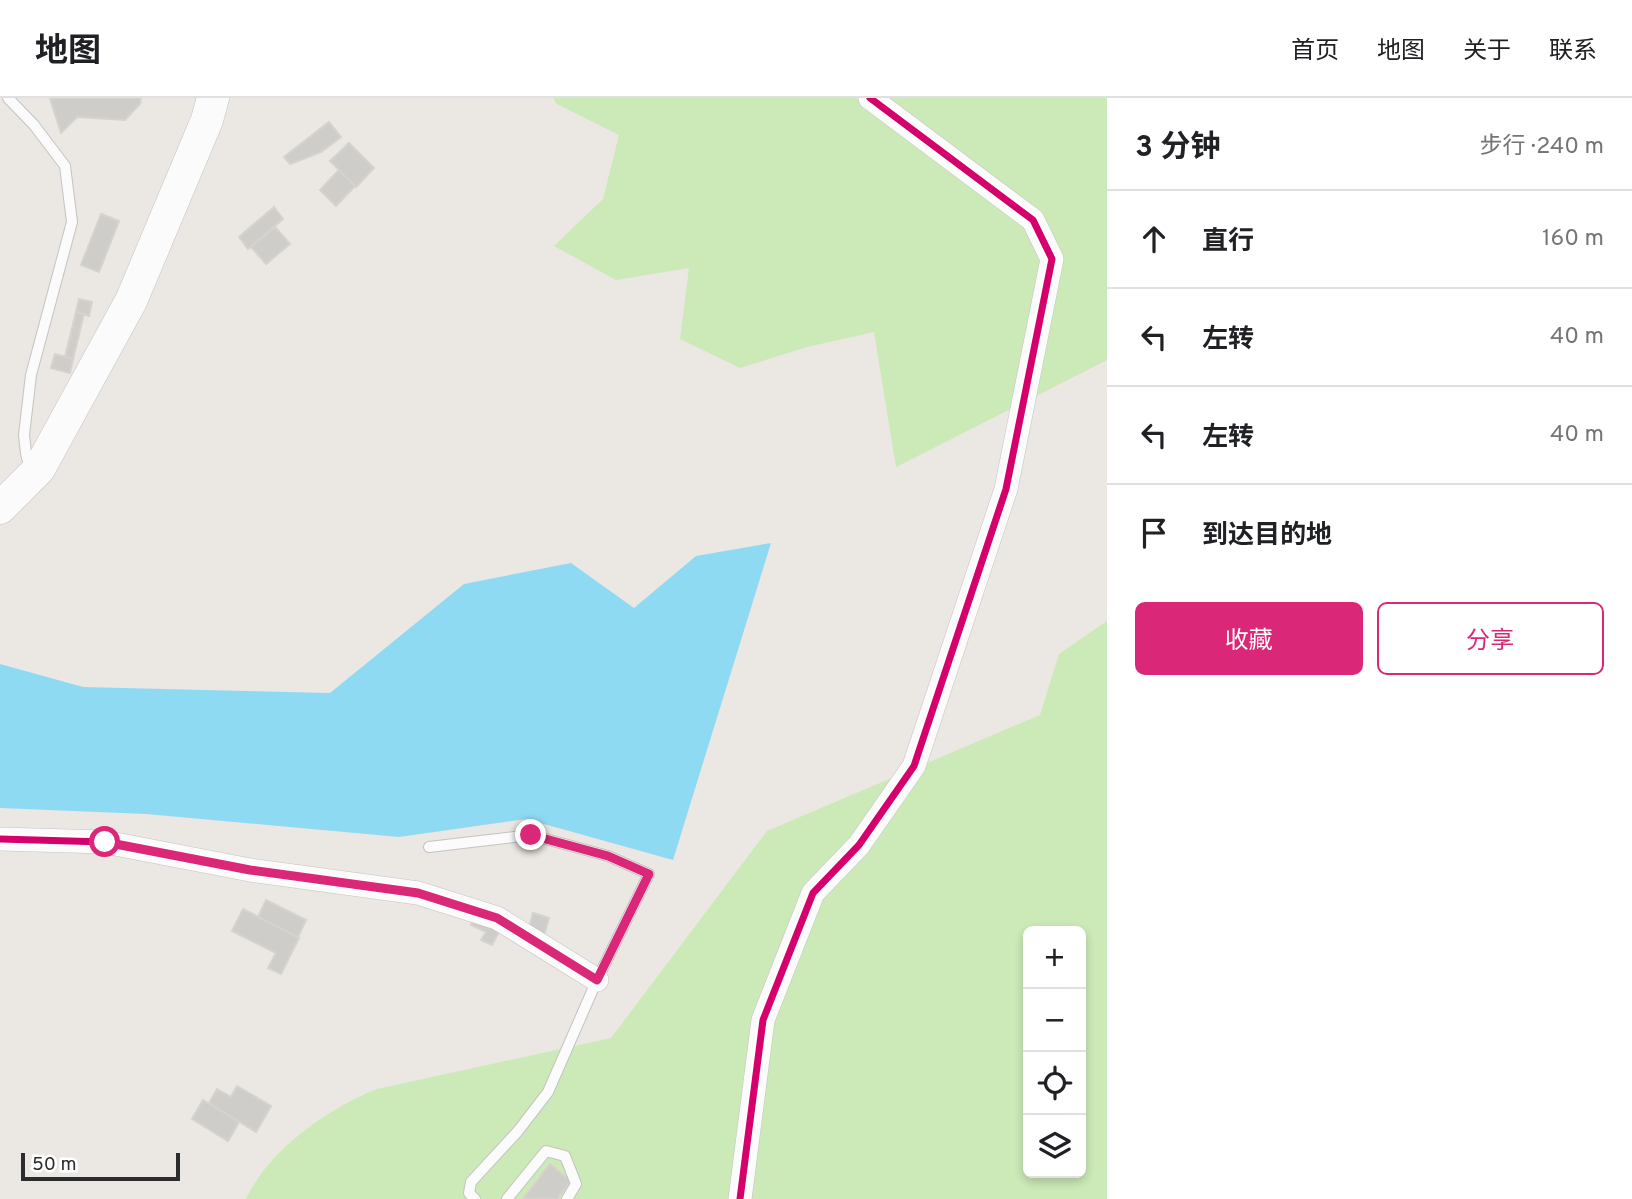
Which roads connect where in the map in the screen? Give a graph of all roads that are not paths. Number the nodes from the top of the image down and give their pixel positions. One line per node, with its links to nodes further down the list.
1 (8, 98): 4 (lane)
2 (213, 98): 4 (street)
3 (870, 98): 12 (street)
4 (32, 476): 5 (street)
5 (0, 508)
6 (0, 839): 8 (street)
7 (429, 847): 8 (lane)
8 (597, 980): 9 (lane)
9 (475, 1199)
10 (506, 1199): 11 (lane)
11 (567, 1199)
12 (740, 1199)

